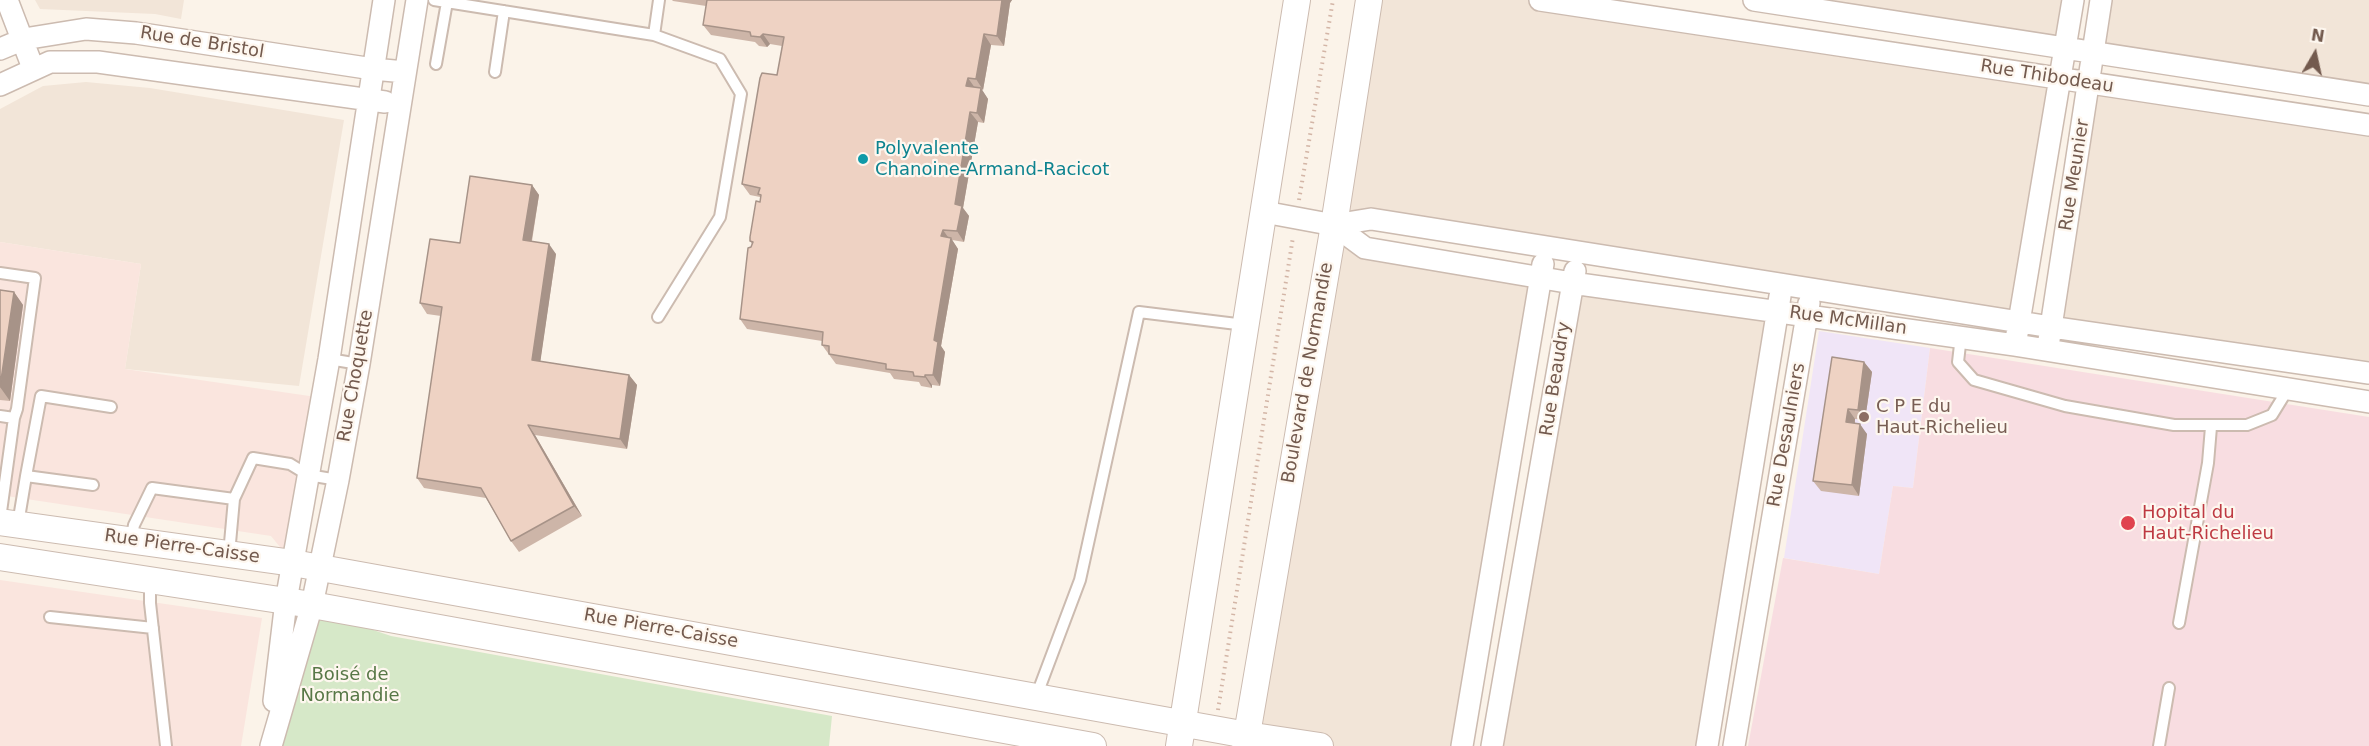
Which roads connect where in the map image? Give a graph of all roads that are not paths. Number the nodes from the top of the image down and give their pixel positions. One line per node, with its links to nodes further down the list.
1 (7, 0): 16 (street)
2 (384, 0): 23 (street, Rue Choquette)
3 (417, 0): 24 (street, Rue Choquette)
4 (434, 0): 12 (lane)
5 (659, 0): 15 (lane)
6 (1297, 0): 35 (street)
7 (1369, 0): 36 (street, Boulevard de Normandie)
8 (1540, 0): 14 (street, Rue Thibodeau)
9 (2073, 0): 17 (street, Rue Meunier)
10 (2101, 0): 19 (street, Rue Meunier)
11 (1758, 1): 14 (street, Rue Thibodeau); 17 (street, Rue Thibodeau)
12 (447, 2): 13 (lane); 21 (lane)
13 (504, 11): 15 (lane); 25 (lane)
14 (1756, 33): 26 (street, Rue Thibodeau)
15 (654, 35): 47 (lane)
16 (24, 39): 18 (street, Rue de Bristol); 22 (street); 23 (street, Rue de Bristol)
17 (2066, 47): 19 (street, Rue Thibodeau); 26 (street, Rue Meunier)
18 (0, 49)
19 (2092, 52): 28 (street, Rue Meunier); 29 (street, Rue Thibodeau)
20 (0, 55): 27 (street)
21 (436, 64)
22 (33, 68): 27 (street, Rue de Bristol); 31 (street, Rue de Bristol)
23 (373, 69): 24 (street, Rue de Bristol); 31 (street, Rue Choquette)
24 (405, 72): 32 (street, Rue Choquette)
25 (495, 72)
26 (2060, 79): 28 (street, Rue Thibodeau); 48 (street, Rue Meunier)
27 (5, 82)
28 (2089, 84): 33 (street, Rue Thibodeau); 50 (street, Rue Meunier)
29 (2343, 91): 30 (street, Rue Thibodeau); 33 (street)
30 (2369, 95)
31 (370, 99): 32 (street, Rue de Bristol); 54 (street, Rue Choquette)
32 (400, 104): 55 (street, Rue Choquette)
33 (2338, 120): 34 (street, Rue Thibodeau)
34 (2369, 125)
35 (1264, 212): 36 (street, Rue McMillan); 49 (street)
36 (1334, 225): 37 (street, Rue McMillan); 40 (street, Rue McMillan); 93 (street, Boulevard de Normandie)
37 (1546, 248): 38 (street, Rue McMillan); 40 (street, Rue Beaudry)
38 (1578, 254): 41 (street, Rue Beaudry); 42 (street, Rue McMillan)
39 (0, 273): 61 (lane)
40 (1540, 277): 41 (street, Rue McMillan); 68 (street, Rue Beaudry)
41 (1572, 283): 44 (street, Rue McMillan); 69 (street, Rue Beaudry)
42 (1782, 284): 43 (street, Rue McMillan); 44 (street, Rue Desaulniers)
43 (1812, 290): 45 (street, Rue McMillan); 46 (street, Rue Desaulniers)
44 (1778, 311): 46 (street, Rue McMillan); 77 (street, Rue Desaulniers)
45 (1963, 313): 48 (street, Rue McMillan); 51 (street)
46 (1807, 316): 51 (street, Rue McMillan); 77 (street, Rue Desaulniers)
47 (658, 317)
48 (2019, 321): 50 (street, Rue McMillan); 52 (street, Rue Meunier)
49 (1246, 325): 88 (lane); 92 (street)
50 (2051, 327): 53 (street, Rue Meunier); 56 (street, Rue McMillan)
51 (1961, 336): 52 (street, Rue McMillan); 62 (lane)
52 (2015, 345): 53 (street, Rue McMillan)
53 (2047, 350): 57 (street, Rue McMillan)
54 (329, 359): 55 (lane); 64 (street, Rue Choquette)
55 (359, 364): 65 (street, Rue Choquette)
56 (2369, 374)
57 (2288, 389): 58 (street, Rue McMillan); 62 (lane)
58 (2369, 402)
59 (111, 407): 63 (lane)
60 (0, 416): 61 (lane)
61 (14, 418): 70 (lane)
62 (2211, 427): 81 (lane)
63 (26, 476): 66 (lane); 70 (lane)
64 (308, 476): 65 (lane); 67 (lane); 74 (street, Rue Choquette)
65 (338, 480): 75 (street, Rue Choquette)
66 (93, 485)
67 (234, 499): 71 (lane); 72 (lane)
68 (1503, 499): 69 (street); 98 (street, Rue Beaudry)
69 (1535, 504): 99 (street, Rue Beaudry)
70 (6, 522): 71 (street, Rue Pierre-Caisse)
71 (131, 540): 72 (street, Rue Pierre-Caisse)
72 (229, 554): 74 (street, Rue Pierre-Caisse)
73 (0, 557): 76 (street, Rue Pierre-Caisse)
74 (293, 562): 75 (street, Rue Pierre-Caisse); 78 (street, Rue Choquette)
75 (319, 567): 79 (street, Rue Choquette); 83 (street, Rue Pierre-Caisse)
76 (150, 579): 78 (street, Rue Pierre-Caisse); 82 (lane)
77 (1749, 579): 100 (street, Rue Desaulniers); 101 (street, Rue Desaulniers)
78 (286, 601): 79 (street, Rue Pierre-Caisse); 95 (street, Rue Choquette)
79 (312, 605): 85 (street, Rue Pierre-Caisse); 95 (street, Rue Choquette)
80 (50, 617): 82 (lane)
81 (2179, 623)
82 (153, 628): 94 (lane)
83 (701, 637): 84 (street, Rue Pierre-Caisse); 85 (street)
84 (837, 661): 86 (street, Rue Pierre-Caisse); 89 (street)
85 (693, 674): 89 (street, Rue Pierre-Caisse)
86 (956, 682): 88 (street, Rue Pierre-Caisse); 90 (street)
87 (2169, 688): 102 (lane)
88 (1036, 697): 91 (street); 92 (street, Rue Pierre-Caisse)
89 (828, 698): 90 (street, Rue Pierre-Caisse)
90 (948, 720): 91 (street, Rue Pierre-Caisse)
91 (1029, 735): 96 (street, Rue Pierre-Caisse)
92 (1181, 735): 93 (street, Rue Pierre-Caisse)
93 (1246, 740): 97 (street, Rue Pierre-Caisse)
94 (166, 746)
95 (269, 746)
96 (1093, 746)
97 (1320, 746)
98 (1462, 746)
99 (1492, 746)
100 (1707, 746)
101 (1734, 746)
102 (2159, 746)

